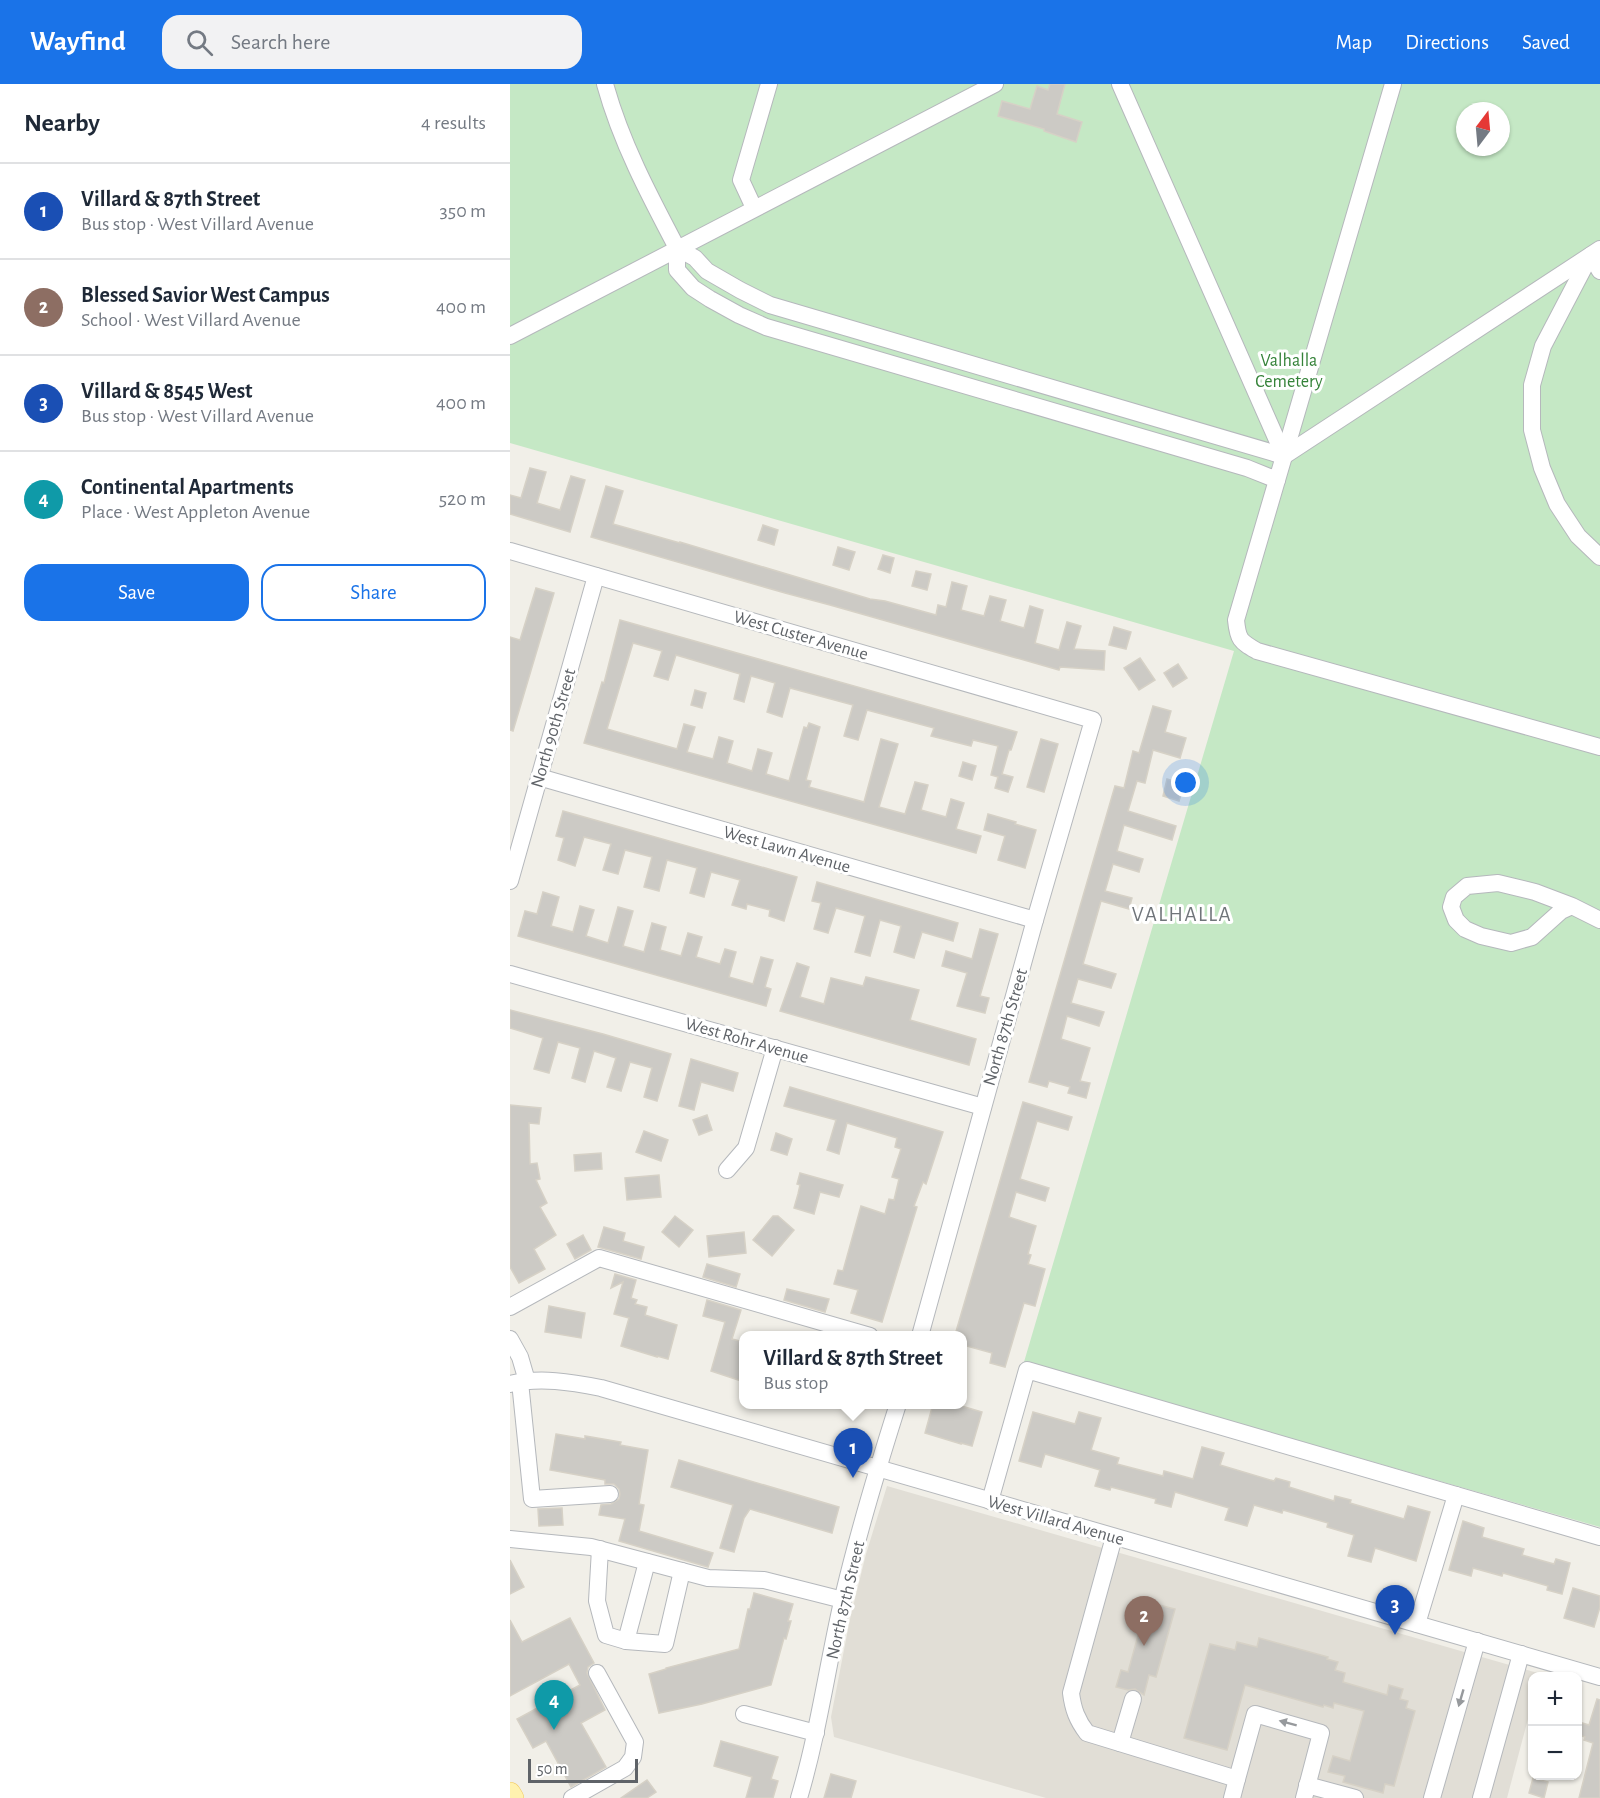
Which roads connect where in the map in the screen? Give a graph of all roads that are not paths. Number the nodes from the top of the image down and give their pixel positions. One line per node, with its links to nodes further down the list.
1 (604, 84): 7 (street)
2 (769, 84): 6 (street)
3 (995, 84): 6 (street)
4 (1120, 84): 11 (street)
5 (1393, 84): 11 (street)
6 (754, 208): 7 (street)
7 (677, 248): 10 (street); 11 (street); 12 (street)
8 (1595, 252): 9 (street); 11 (street); 14 (street)
9 (1600, 271)
10 (510, 336)
11 (1284, 456): 12 (street)
12 (1277, 480): 17 (street)
13 (510, 551): 15 (street, West Custer Avenue)
14 (1600, 557)
15 (596, 576): 16 (street, West Custer Avenue); 18 (street, North 90th Street)
16 (1093, 720): 21 (street, North 87th Street)
17 (1600, 747)
18 (539, 777): 19 (street, North 90th Street); 21 (street, West Lawn Avenue)
19 (510, 881)
20 (1572, 906): 20 (street); 22 (street)
21 (1035, 920): 25 (street, North 87th Street)
22 (1600, 920)
23 (510, 974): 24 (street, West Rohr Avenue)
24 (775, 1048): 25 (street, West Rohr Avenue); 26 (street)
25 (983, 1107): 29 (street, North 87th Street)
26 (727, 1170)
27 (510, 1306): 28 (street)
28 (856, 1331)
29 (921, 1331)
30 (510, 1339): 31 (street)
31 (519, 1382): 33 (street, West Villard Avenue); 34 (street)
32 (896, 1409): 33 (street, North 87th Street)
33 (878, 1469): 36 (street, West Villard Avenue); 43 (street, North 87th Street)
34 (610, 1494)
35 (1456, 1495): 36 (street); 38 (street); 44 (street)
36 (990, 1501): 37 (street, West Villard Avenue)
37 (1114, 1537): 44 (street, West Villard Avenue); 53 (street)
38 (1600, 1537)
39 (510, 1539): 40 (street)
40 (600, 1549): 41 (street); 45 (street)
41 (647, 1562): 42 (street); 45 (street)
42 (682, 1571): 43 (street); 45 (street)
43 (843, 1600): 52 (street, North 87th Street)
44 (1417, 1624): 46 (street, West Villard Avenue)
45 (626, 1641)
46 (1477, 1641): 47 (street, West Villard Avenue); 62 (street, one-way to 62)
47 (1521, 1654): 49 (street, West Villard Avenue); 63 (street)
48 (597, 1673): 58 (street)
49 (1600, 1677)
50 (1132, 1699): 53 (street)
51 (744, 1714): 52 (street)
52 (816, 1733): 59 (street, North 87th Street)
53 (1120, 1743): 54 (street)
54 (1237, 1779): 55 (street, one-way to 54); 60 (street)
55 (1306, 1791): 61 (street)
56 (510, 1793): 57 (main road)
57 (513, 1798)
58 (572, 1798)
59 (799, 1798)
60 (1232, 1798)
61 (1354, 1798)
62 (1432, 1798)
63 (1481, 1798)

